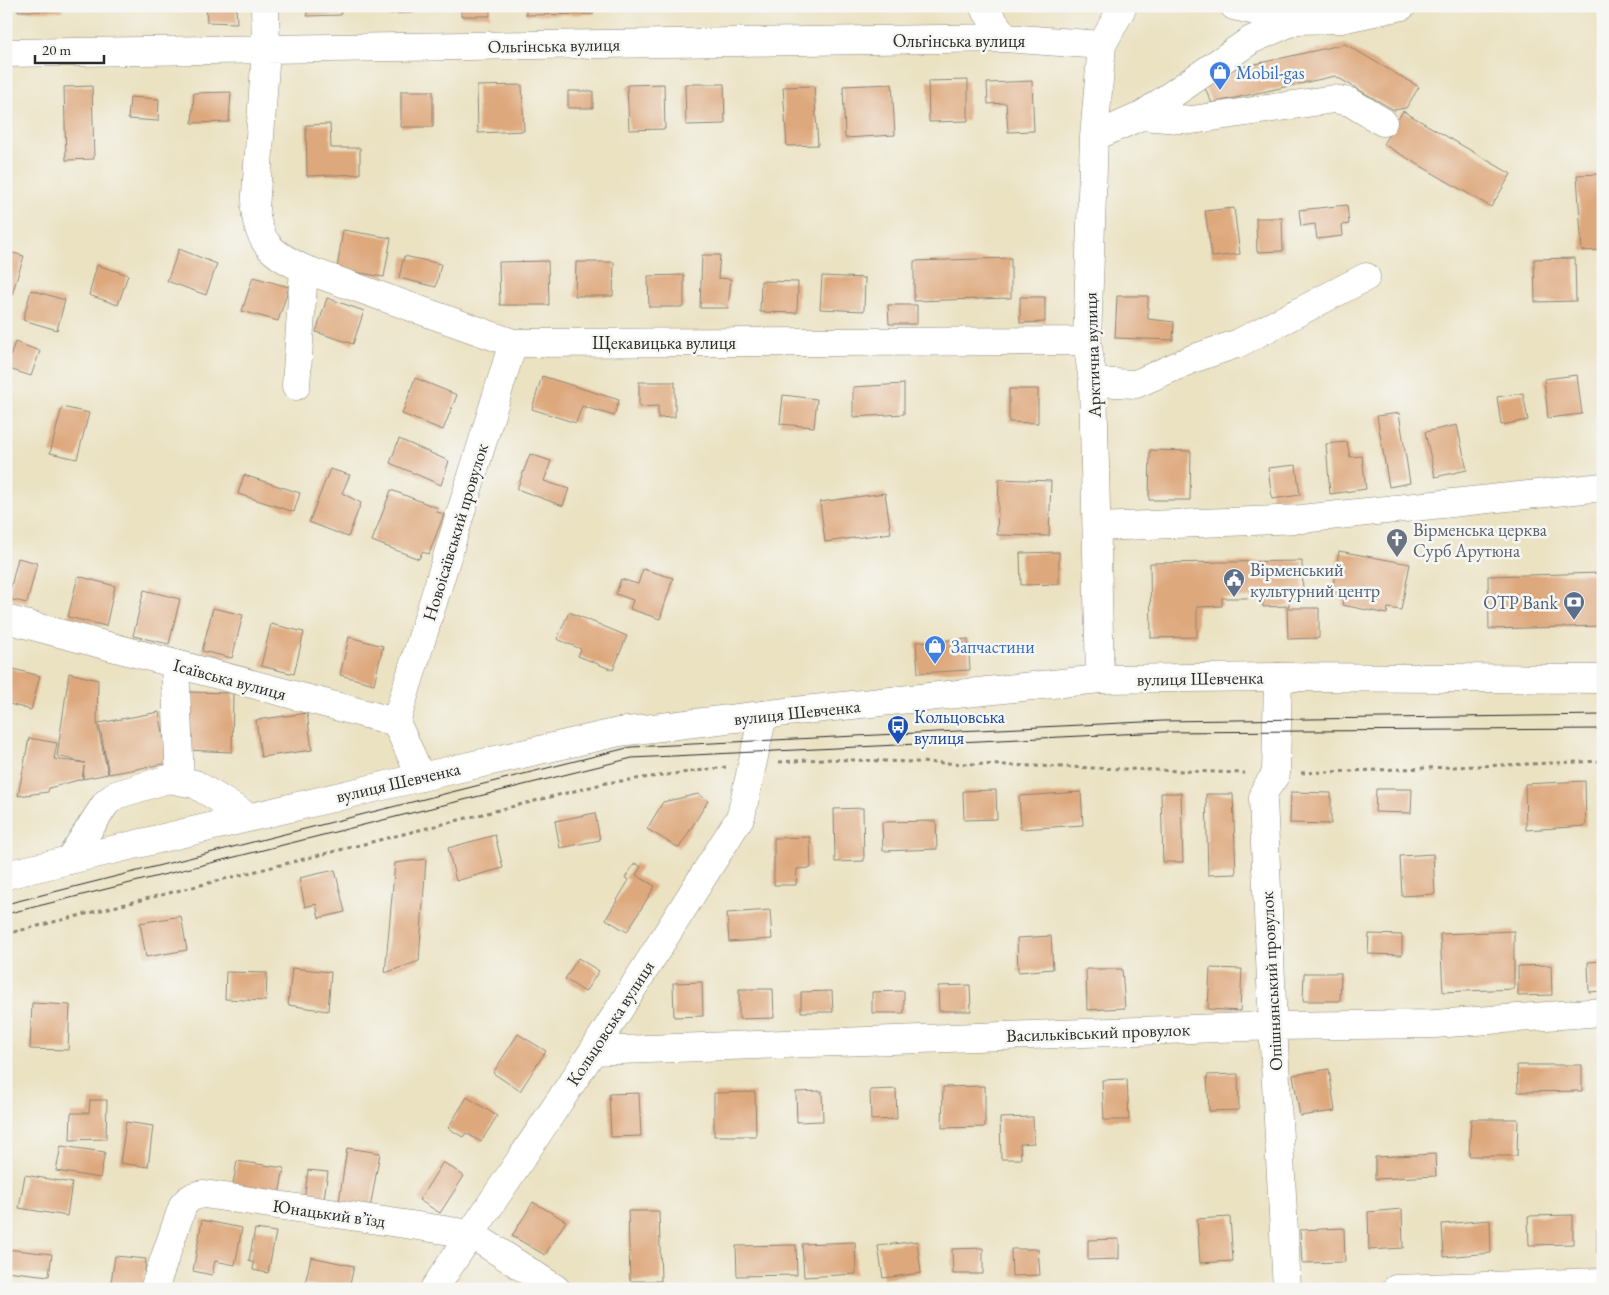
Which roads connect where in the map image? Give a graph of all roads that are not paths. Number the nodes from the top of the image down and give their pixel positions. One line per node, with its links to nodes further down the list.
1 (265, 6): 9 (street)
2 (983, 6): 7 (street)
3 (1123, 6): 8 (street, Арктична вулиця)
4 (1234, 6): 6 (street)
5 (1402, 6): 6 (street)
6 (1296, 20): 11 (street)
7 (1005, 38): 8 (street, Ольгінська вулиця); 9 (street, Ольгінська вулиця)
8 (1102, 45): 13 (street, Арктична вулиця)
9 (266, 50): 10 (street, Ольгінська вулиця); 14 (street, Щекавицька вулиця)
10 (6, 53)
11 (1141, 116): 12 (street); 13 (street)
12 (1383, 122)
13 (1094, 137): 16 (street, Арктична вулиця)
14 (304, 269): 17 (street, Щекавицька вулиця); 19 (street)
15 (1366, 277): 18 (street)
16 (1087, 341): 17 (street, Щекавицька вулиця); 18 (street, Арктична вулиця)
17 (513, 343): 28 (street, Новоісаївський провулок)
18 (1093, 382): 21 (street, Арктична вулиця)
19 (296, 386)
20 (1603, 487): 21 (street)
21 (1097, 527): 26 (street, Арктична вулиця)
22 (6, 619): 23 (street, Ісаївська вулиця)
23 (175, 664): 28 (street, Ісаївська вулиця); 30 (street)
24 (1278, 678): 25 (street, вулиця Шевченка); 26 (street, вулиця Шевченка); 36 (street, Опішнянський провулок)
25 (1603, 678)
26 (1100, 679): 27 (street, вулиця Шевченка)
27 (763, 715): 29 (street, вулиця Шевченка); 37 (street, Кольцовська вулиця)
28 (396, 722): 29 (street)
29 (421, 776): 31 (street, вулиця Шевченка)
30 (180, 781): 31 (street); 32 (street)
31 (249, 817): 32 (street, вулиця Шевченка)
32 (69, 860): 33 (street, вулиця Шевченка)
33 (6, 875): 34 (street)
34 (6, 883)
35 (1603, 1012): 36 (street, Васильківський провулок)
36 (1273, 1026): 37 (street, Васильківський провулок); 43 (street, Опішнянський провулок)
37 (593, 1051): 38 (street, Кольцовська вулиця)
38 (471, 1234): 40 (street, Юнацький в’їзд); 41 (street, Кольцовська вулиця); 42 (street)
39 (1603, 1282): 44 (street)
40 (154, 1289)
41 (434, 1289)
42 (556, 1289)
43 (1287, 1289)
44 (1396, 1289)

